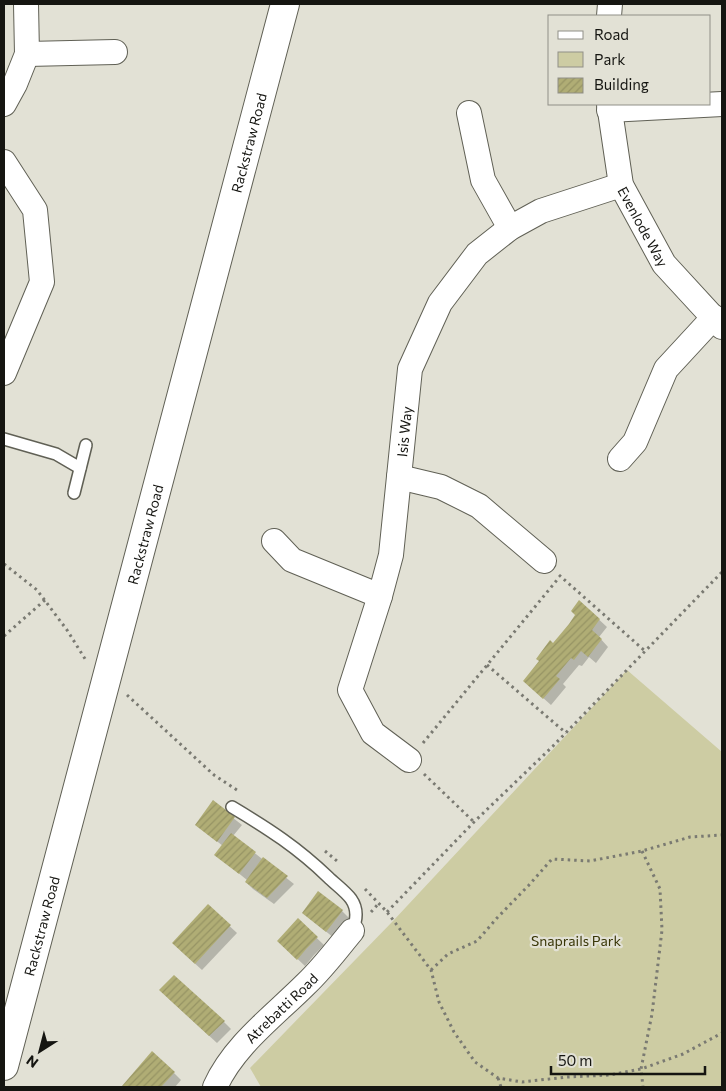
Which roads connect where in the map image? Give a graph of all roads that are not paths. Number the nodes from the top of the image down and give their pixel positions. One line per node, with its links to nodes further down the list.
1 (26, 4): 4 (street)
2 (285, 4): 26 (main road, Rackstraw Road)
3 (115, 52): 4 (street)
4 (27, 54): 5 (street)
5 (4, 104)
6 (684, 105): 7 (street)
7 (609, 107): 10 (street, Evenlode Way)
8 (469, 113): 11 (street)
9 (4, 162): 13 (street)
10 (621, 185): 11 (street, Isis Way); 12 (street, Evenlode Way)
11 (510, 228): 18 (street, Isis Way)
12 (718, 322): 16 (street)
13 (4, 373)
14 (4, 439): 17 (lane)
15 (86, 445): 17 (lane)
16 (620, 459)
17 (80, 468): 19 (lane)
18 (398, 477): 21 (street); 22 (street, Isis Way)
19 (74, 493)
20 (274, 541): 22 (street)
21 (552, 569)
22 (380, 596): 23 (street, Isis Way)
23 (410, 760)
24 (232, 807): 25 (lane)
25 (352, 932): 27 (street, Atrebatti Road)
26 (4, 1066)
27 (215, 1087)

